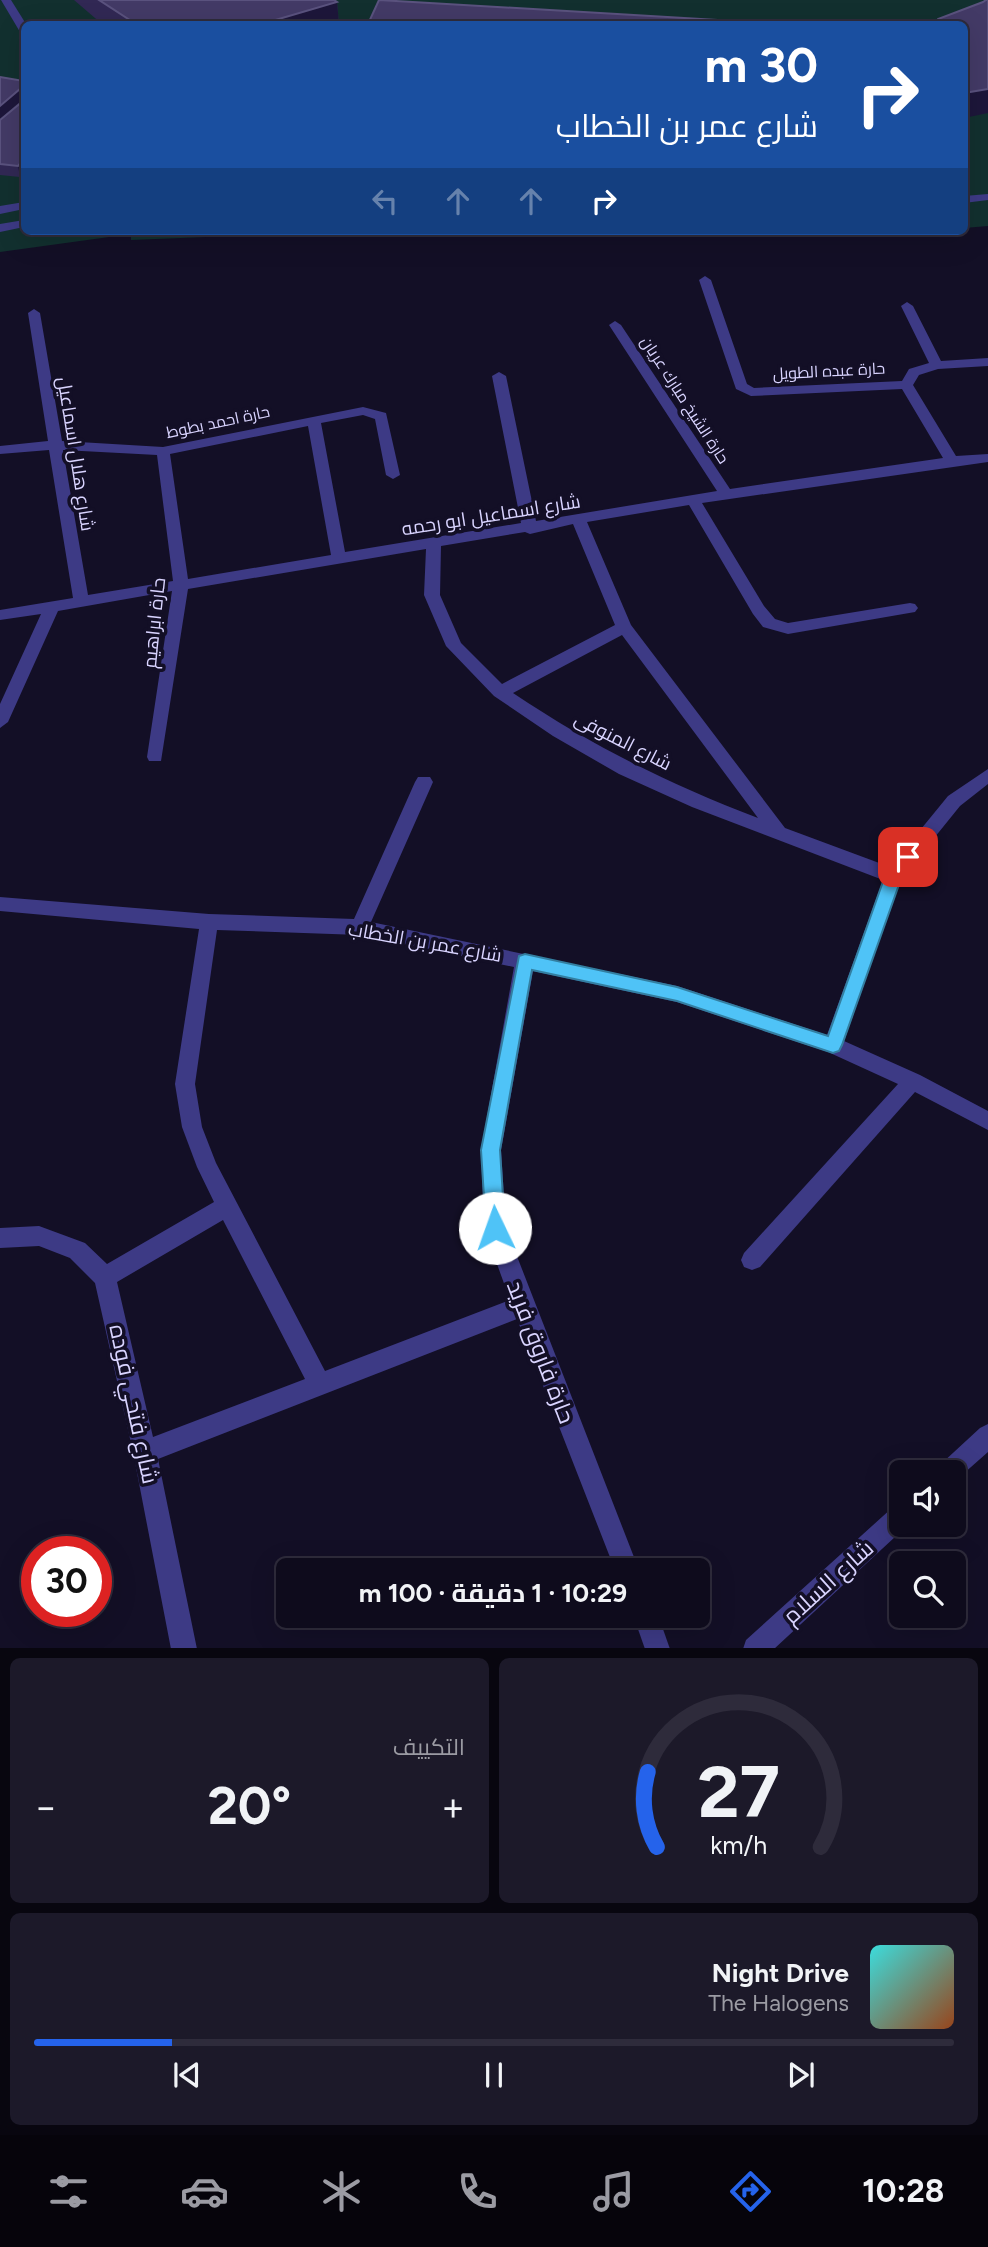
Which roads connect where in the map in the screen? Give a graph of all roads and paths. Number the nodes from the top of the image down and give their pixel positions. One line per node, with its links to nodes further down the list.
1 (6, 0): 2 (street)
2 (21, 25)
3 (988, 197): 4 (street)
4 (968, 200)
5 (21, 206): 6 (street)
6 (0, 209)
7 (21, 224): 8 (street)
8 (0, 228)
9 (705, 280): 16 (street, حارة عبده الطويل)
10 (906, 306): 14 (street)
11 (34, 313): 18 (street, شارع هلال اسماعيل)
12 (615, 325): 24 (street, حارة الشيخ مبارك عريان)
13 (988, 362): 14 (street)
14 (937, 365): 16 (street)
15 (499, 376): 27 (street)
16 (906, 385): 22 (street)
17 (314, 420): 20 (street, حارة احمد بطوط); 23 (street, حارة احمد بطوط); 29 (street)
18 (55, 445): 19 (street, حارة احمد بطوط); 20 (street, حارة احمد بطوط); 31 (street, شارع هلال اسماعيل)
19 (0, 450)
20 (163, 452): 30 (street, حارة ابراهيم)
21 (988, 458): 22 (street, شارع اسماعيل ابو رحمه)
22 (952, 460): 24 (street, شارع اسماعيل ابو رحمه)
23 (393, 475)
24 (726, 494): 25 (street, شارع اسماعيل ابو رحمه)
25 (693, 500): 26 (street, شارع اسماعيل ابو رحمه); 33 (street)
26 (579, 521): 27 (street, شارع اسماعيل ابو رحمه); 35 (street)
27 (530, 529): 28 (street, شارع اسماعيل ابو رحمه)
28 (434, 544): 29 (street, شارع اسماعيل ابو رحمه); 36 (street, شارع المنوفى)
29 (339, 559): 30 (street, شارع اسماعيل ابو رحمه)
30 (181, 585): 31 (street, شارع اسماعيل ابو رحمه); 38 (street, حارة ابراهيم)
31 (81, 601): 32 (street, شارع اسماعيل ابو رحمه)
32 (52, 606): 34 (street, شارع اسماعيل ابو رحمه); 37 (street)
33 (909, 608)
34 (0, 615)
35 (624, 627): 36 (street); 41 (street)
36 (500, 692): 41 (street, شارع المنوفى)
37 (0, 722)
38 (155, 757)
39 (988, 775): 42 (street)
40 (424, 782): 45 (street)
41 (778, 831): 42 (street, شارع المنوفى)
42 (893, 876): 47 (street)
43 (0, 904): 44 (street, شارع عمر بن الخطاب)
44 (209, 922): 45 (street, شارع عمر بن الخطاب); 50 (street)
45 (360, 927): 46 (street, شارع عمر بن الخطاب)
46 (525, 961): 47 (street, شارع عمر بن الخطاب); 54 (street, حارة فاروق فريد)
47 (833, 1045): 48 (street, شارع عمر بن الخطاب)
48 (913, 1081): 49 (street, شارع عمر بن الخطاب); 52 (street)
49 (988, 1121)
50 (227, 1206): 53 (street); 55 (street)
51 (0, 1238): 53 (street)
52 (752, 1259)
53 (106, 1277): 57 (street, شارع فتحي فوده)
54 (523, 1306): 55 (street); 60 (street, حارة فاروق فريد)
55 (320, 1384): 57 (street)
56 (988, 1436): 58 (street)
57 (145, 1452): 63 (street, شارع فتحي فوده)
58 (962, 1460)
59 (889, 1526): 62 (street, شارع السلام)
60 (622, 1558)
61 (651, 1628): 64 (street)
62 (764, 1646)
63 (184, 1648)
64 (659, 1648)

